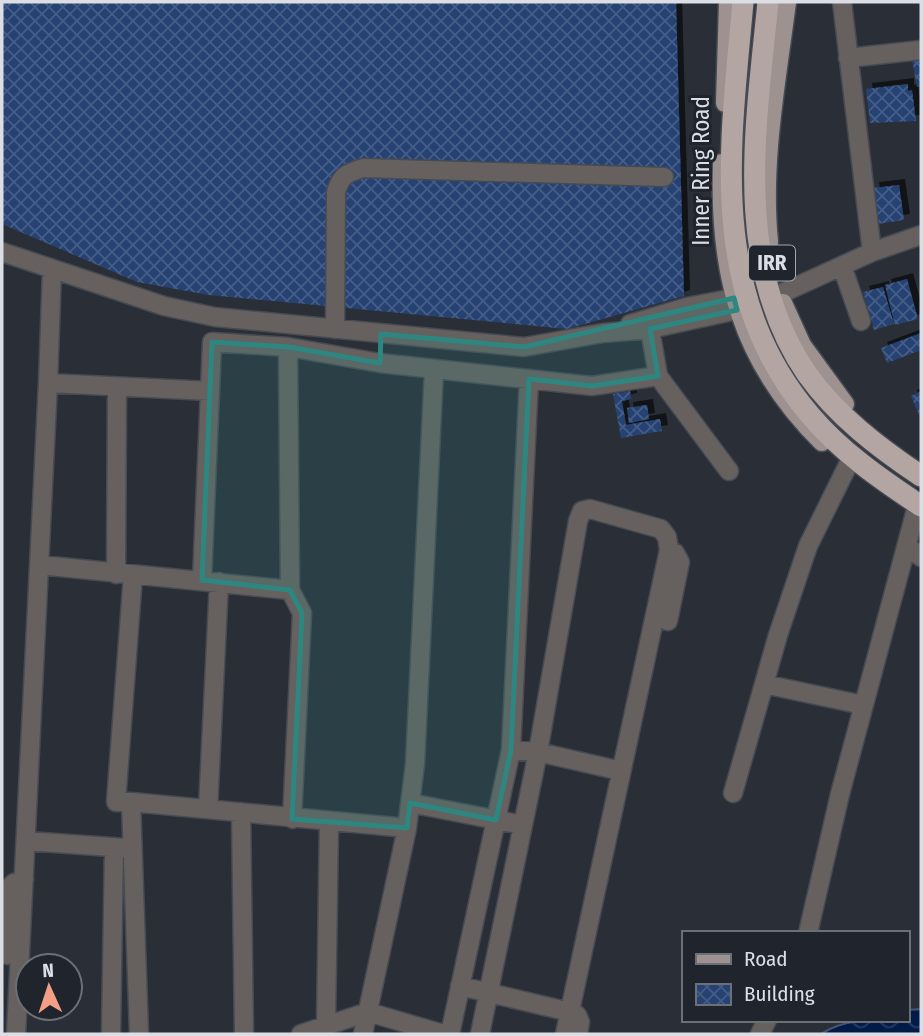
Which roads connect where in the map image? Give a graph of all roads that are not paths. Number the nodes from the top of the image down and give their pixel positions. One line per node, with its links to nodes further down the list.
1 (728, 2): 15 (main road, Inner Ring Road / IRR)
2 (743, 2): 35 (highway)
3 (768, 2): 34 (highway)
4 (787, 2): 14 (main road, IRR)
5 (842, 2): 7 (street)
6 (921, 50): 7 (street)
7 (848, 58): 11 (street)
8 (664, 177): 17 (street)
9 (921, 235): 11 (street)
10 (2, 252): 13 (street)
11 (872, 252): 12 (street)
12 (842, 266): 14 (street); 16 (street)
13 (52, 269): 17 (street); 28 (street)
14 (780, 294): 33 (main road, IRR)
15 (735, 304): 18 (street); 20 (street); 31 (main road, Inner Ring Road / IRR)
16 (861, 321)
17 (335, 329): 19 (street)
18 (650, 330): 20 (street); 26 (street)
19 (357, 331): 21 (street); 23 (street)
20 (603, 333): 21 (street)
21 (382, 334): 24 (street)
22 (288, 347): 23 (street); 30 (street); 41 (street)
23 (355, 359): 24 (street)
24 (380, 363): 25 (street)
25 (434, 369): 27 (street); 50 (street)
26 (658, 376): 27 (street); 32 (street)
27 (529, 379): 45 (street)
28 (48, 383): 29 (street); 38 (street)
29 (117, 388): 30 (street); 39 (street)
30 (210, 391): 40 (street)
31 (848, 465): 35 (main road, Inner Ring Road / IRR); 43 (street)
32 (729, 471)
33 (921, 471)
34 (921, 476)
35 (920, 510): 37 (street)
36 (669, 550): 42 (street); 46 (street); 47 (street)
37 (914, 552): 44 (street)
38 (40, 565): 39 (street); 58 (street)
39 (124, 574): 40 (street); 49 (street)
40 (211, 581): 41 (street); 51 (street)
41 (290, 590): 53 (street)
42 (668, 621)
43 (764, 684): 44 (street); 48 (street)
44 (863, 705): 62 (street)
45 (511, 750): 46 (street); 54 (street)
46 (538, 752): 47 (street); 56 (street)
47 (621, 771): 67 (street)
48 (733, 793)
49 (131, 802): 51 (street); 60 (street)
50 (410, 803): 54 (street); 57 (street)
51 (208, 809): 52 (street)
52 (241, 812): 53 (street); 72 (street)
53 (292, 819): 55 (street)
54 (496, 820): 56 (street); 64 (street)
55 (329, 821): 57 (street); 68 (street)
56 (523, 825): 65 (street)
57 (407, 828): 66 (street)
58 (27, 841): 59 (street); 61 (street)
59 (114, 847): 60 (street); 70 (street)
60 (134, 849): 71 (street)
61 (24, 879): 63 (street); 69 (street)
62 (808, 931)
63 (7, 955)
64 (460, 986): 65 (street); 76 (street)
65 (489, 993): 67 (street); 77 (street)
66 (368, 1012): 68 (street); 74 (street); 75 (street)
67 (570, 1012): 78 (street); 79 (street)
68 (326, 1026): 73 (street)
69 (16, 1034)
70 (111, 1034)
71 (139, 1034)
72 (244, 1034)
73 (301, 1034)
74 (363, 1034)
75 (443, 1034)
76 (450, 1034)
77 (480, 1034)
78 (565, 1034)
79 (578, 1034)

